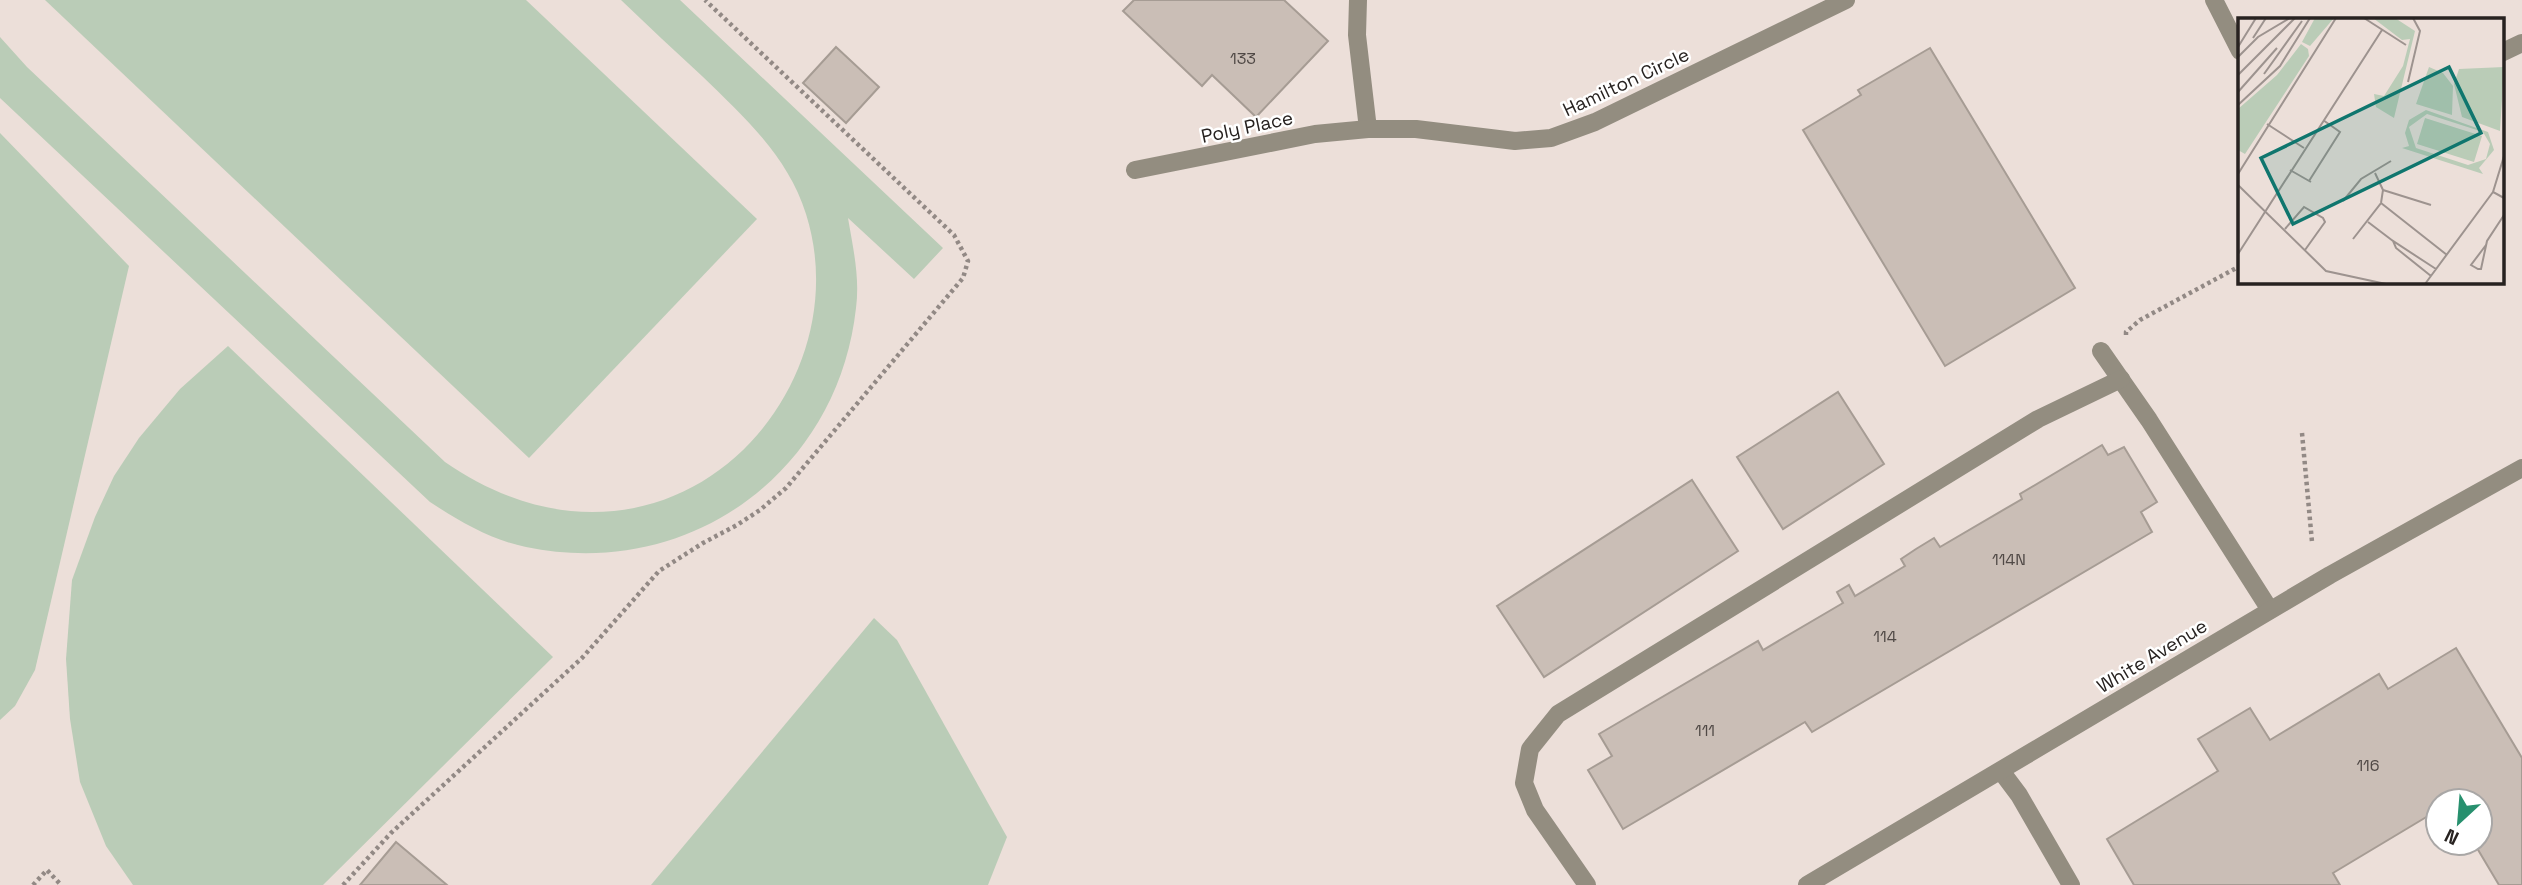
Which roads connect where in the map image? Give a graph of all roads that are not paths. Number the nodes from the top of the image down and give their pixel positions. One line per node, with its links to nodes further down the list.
1 (1358, 0): 7 (street)
2 (1846, 0): 7 (street, Hamilton Circle)
3 (2214, 0): 5 (street)
4 (2522, 43): 6 (street)
5 (2238, 47)
6 (2504, 52)
7 (1368, 129): 8 (street, Poly Place)
8 (1135, 170)
9 (2101, 351): 10 (street)
10 (2121, 379): 12 (street); 14 (street)
11 (2522, 468): 12 (street, White Avenue)
12 (2270, 610): 13 (street, White Avenue)
13 (2001, 771): 15 (street, White Avenue); 16 (street)
14 (1587, 885)
15 (1807, 885)
16 (2071, 885)

